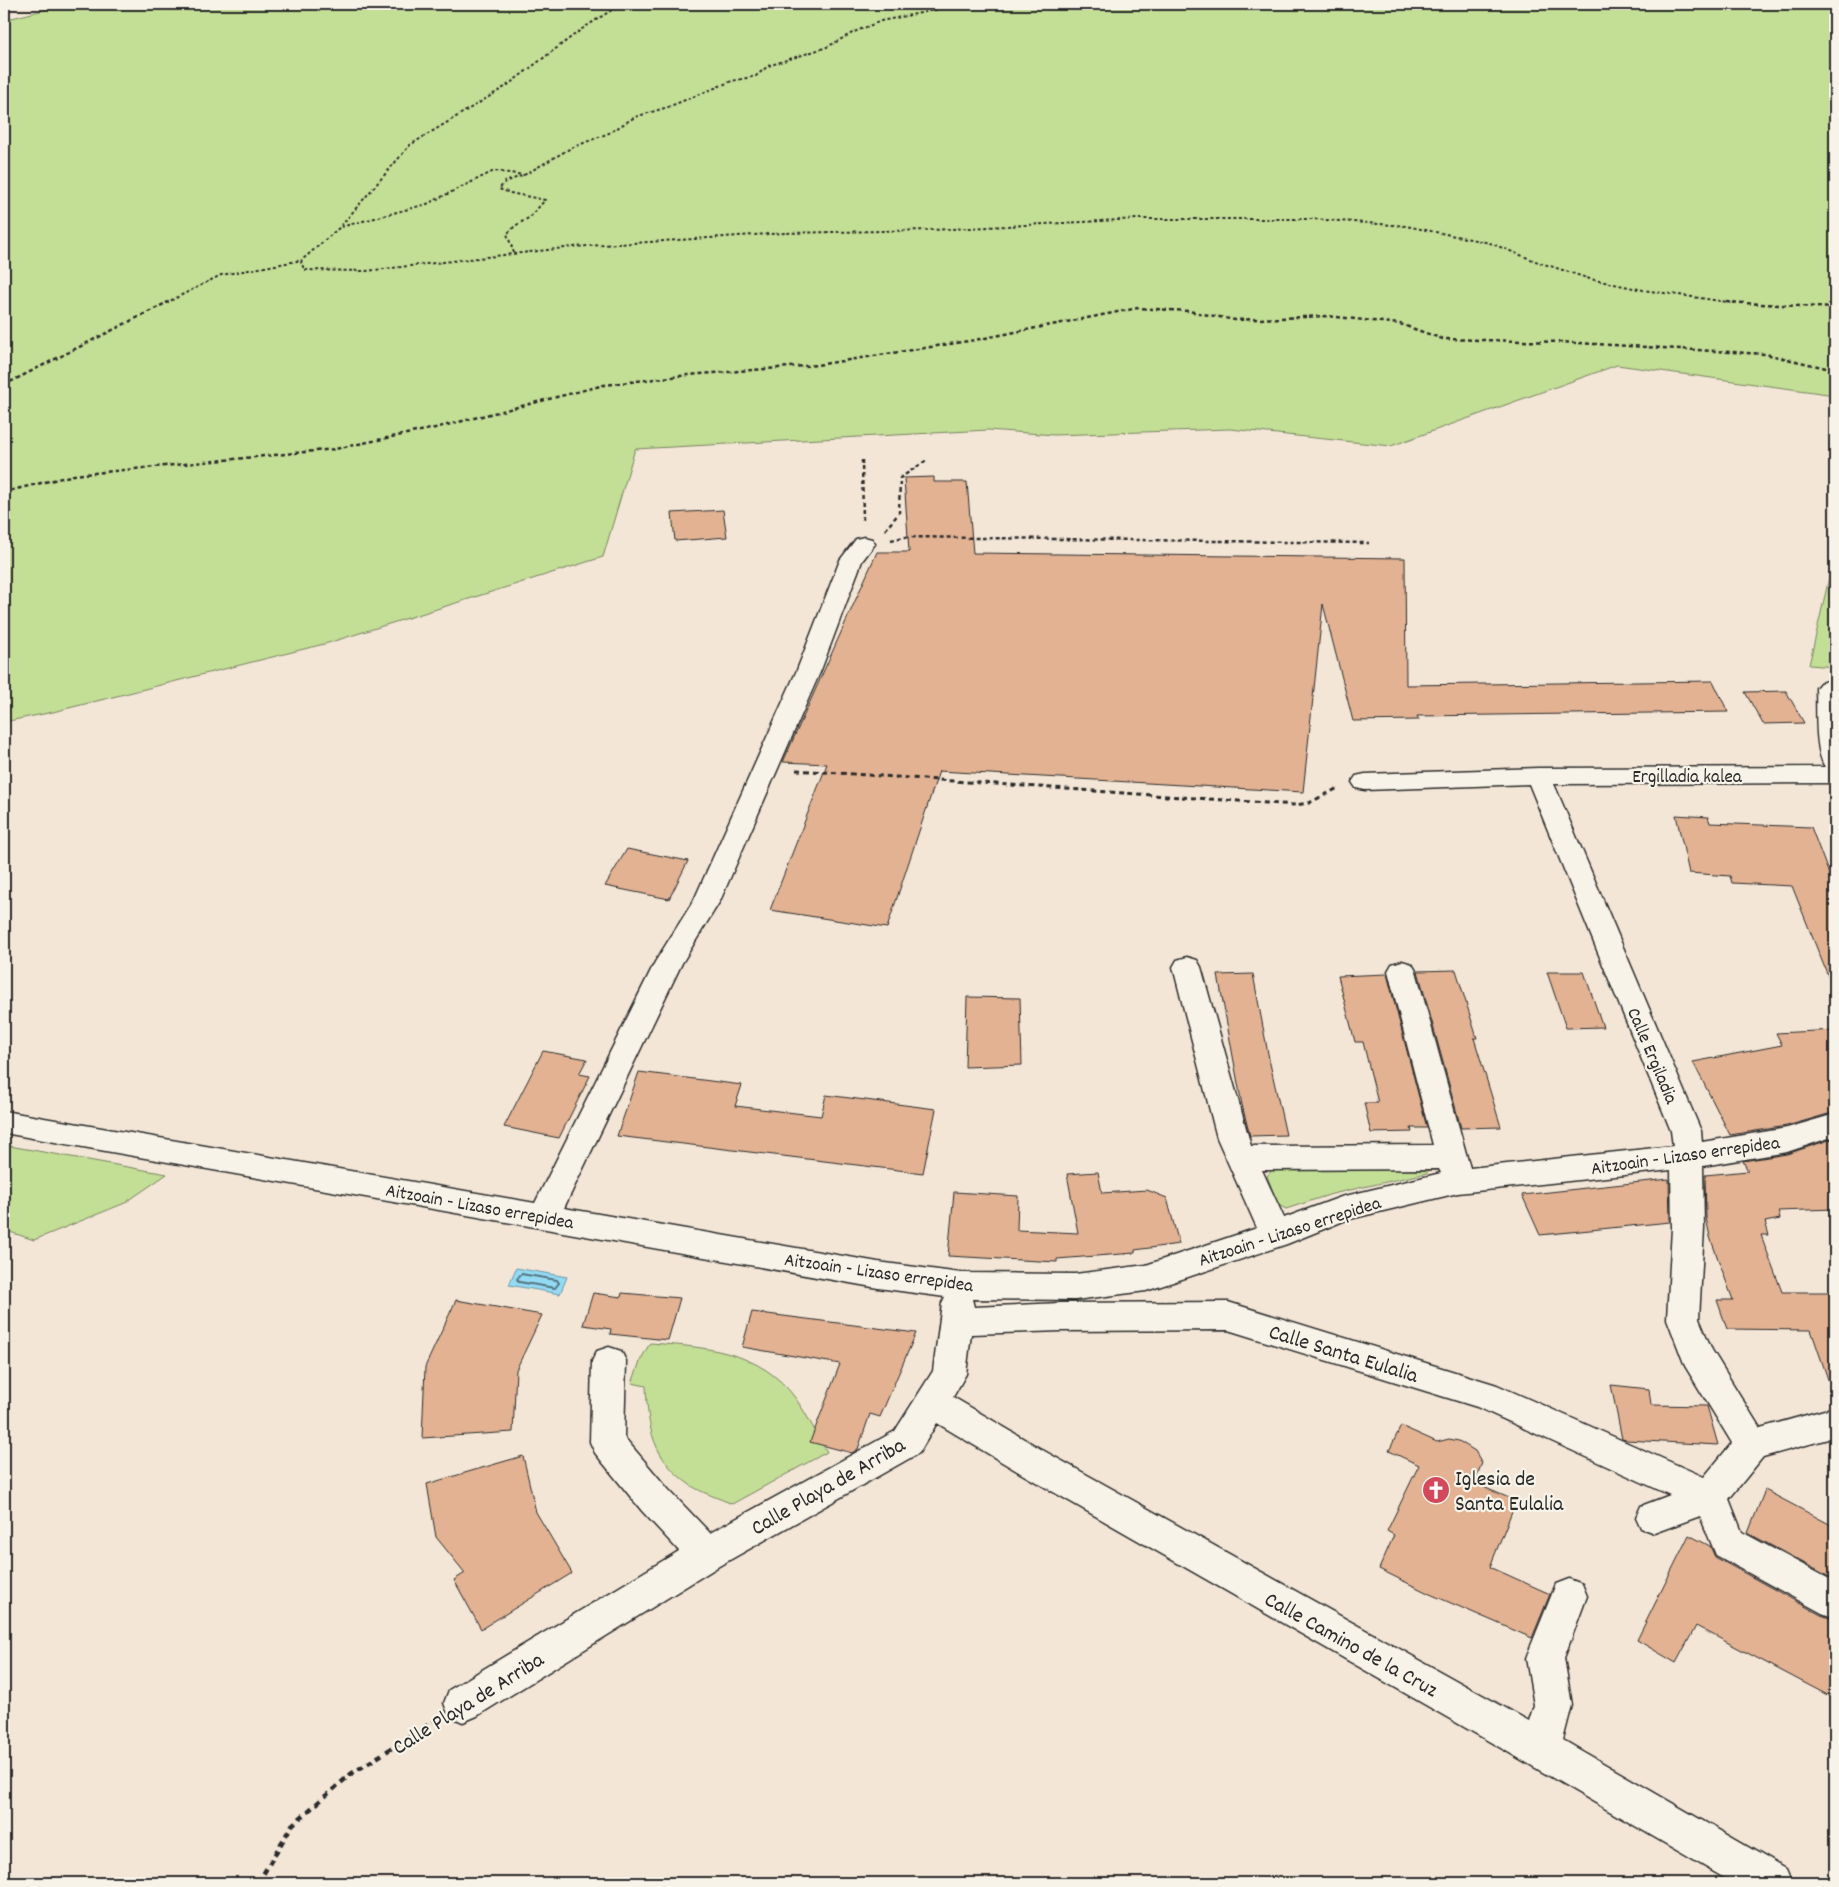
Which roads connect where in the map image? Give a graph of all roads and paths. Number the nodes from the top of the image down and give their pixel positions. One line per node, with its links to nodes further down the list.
1 (621, 4): 4 (path)
2 (951, 4): 3 (path)
3 (524, 175): 4 (path); 5 (path)
4 (340, 227): 6 (path)
5 (514, 253): 6 (path); 7 (path)
6 (302, 260): 9 (path)
7 (1835, 308)
8 (1835, 370): 12 (path)
9 (4, 385)
10 (862, 460): 14 (path)
11 (927, 460): 14 (path)
12 (4, 492)
13 (1369, 543): 14 (path)
14 (864, 544): 17 (street)
15 (1828, 688): 16 (street)
16 (1835, 763)
17 (763, 771): 20 (path); 28 (street)
18 (1835, 775): 19 (street, Ergilladia kalea)
19 (1538, 776): 20 (street, Ergilladia kalea); 25 (street, Calle Ergiladia)
20 (1365, 782)
21 (1187, 967): 26 (street)
22 (1402, 971): 27 (street)
23 (4, 1122): 28 (street, Aitzoain - Lizaso errepidea)
24 (1835, 1125): 25 (street, Aitzoain - Lizaso errepidea)
25 (1689, 1156): 27 (street, Aitzoain - Lizaso errepidea); 35 (street)
26 (1243, 1158): 27 (street); 29 (street)
27 (1455, 1169): 29 (street, Aitzoain - Lizaso errepidea)
28 (544, 1217): 30 (street, Aitzoain - Lizaso errepidea)
29 (1276, 1235): 30 (street, Aitzoain - Lizaso errepidea)
30 (961, 1286): 31 (street, Calle Playa de Arriba)
31 (956, 1322): 33 (street, Calle Playa de Arriba); 36 (street, Calle Santa Eulalia)
32 (609, 1361): 38 (street)
33 (932, 1402): 38 (street, Calle Playa de Arriba); 42 (street, Calle Camino de la Cruz)
34 (1835, 1422): 35 (street)
35 (1752, 1445): 36 (street)
36 (1710, 1496): 37 (street); 40 (street)
37 (1654, 1517)
38 (706, 1554): 41 (street, Calle Playa de Arriba)
39 (1569, 1596): 42 (street)
40 (1835, 1601)
41 (463, 1703): 43 (path, Calle Playa de Arriba)
42 (1540, 1749): 44 (street, Calle Camino de la Cruz)
43 (258, 1883)
44 (1772, 1883)

